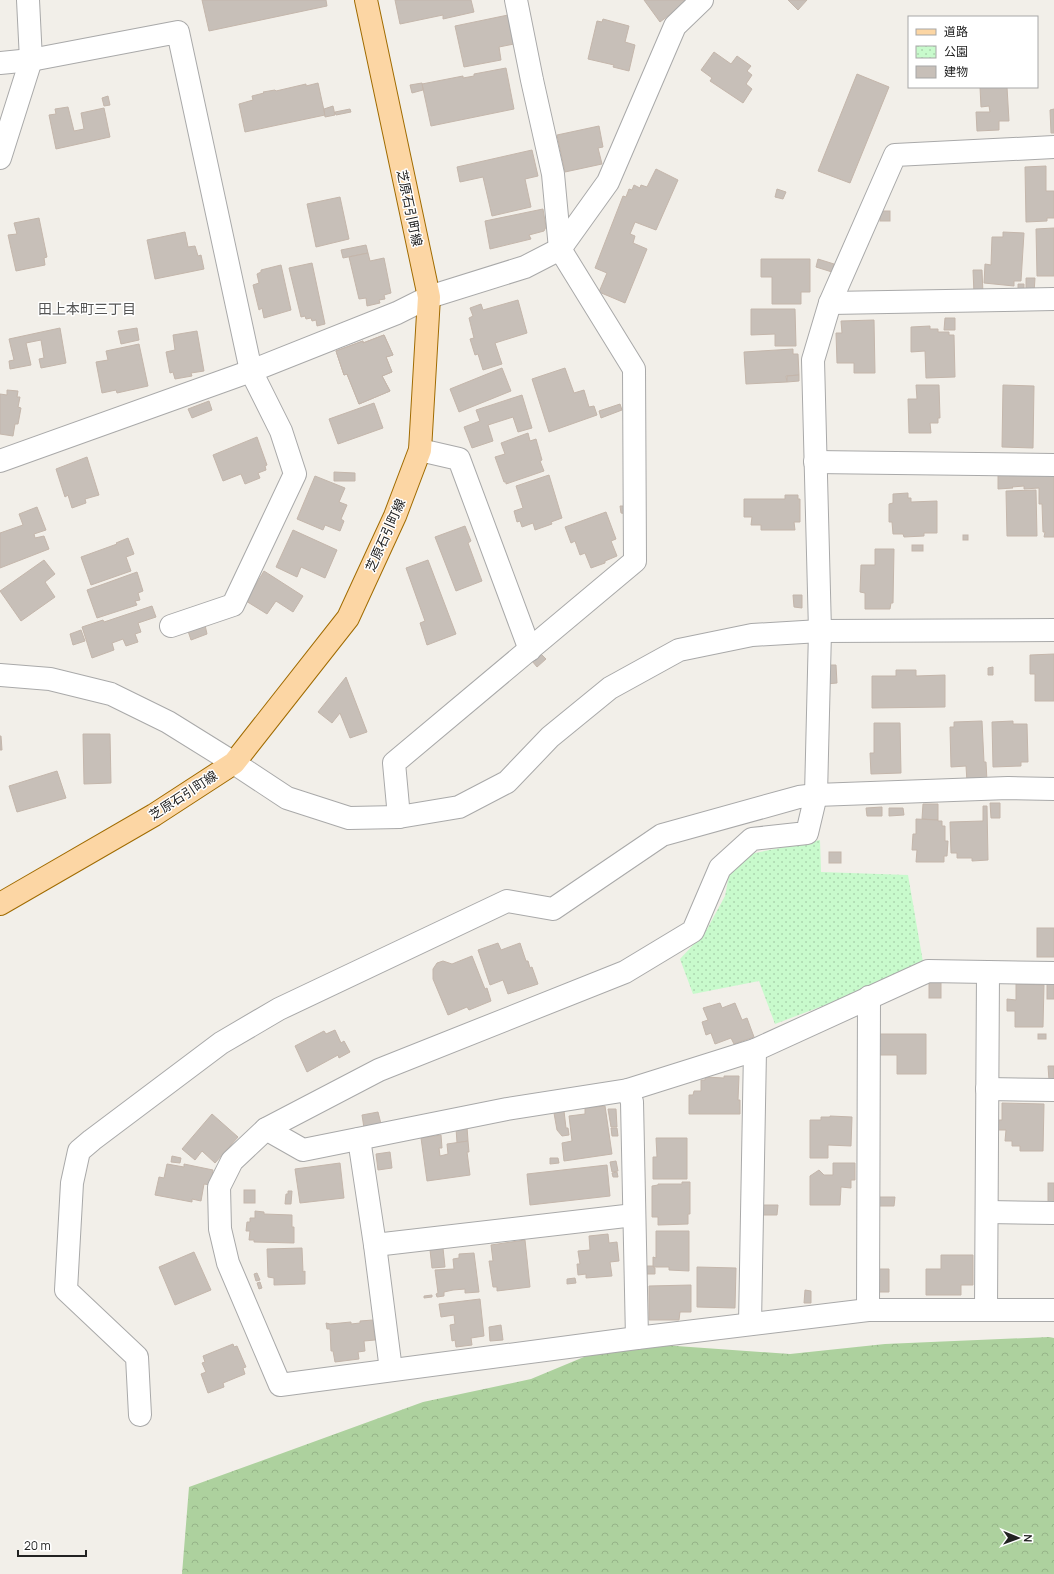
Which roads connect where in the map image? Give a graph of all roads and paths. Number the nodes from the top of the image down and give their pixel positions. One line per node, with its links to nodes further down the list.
1 (28, 0): 5 (street)
2 (366, 0): 10 (main road, 芝原石引町線)
3 (516, 0): 9 (street)
4 (702, 0): 9 (street)
5 (31, 60): 6 (street); 8 (street); 13 (street)
6 (0, 63)
7 (1054, 147): 12 (street)
8 (0, 158)
9 (560, 249): 10 (street); 21 (street)
10 (429, 297): 13 (street); 14 (main road, 芝原石引町線)
11 (1054, 300): 12 (street)
12 (830, 303): 16 (street)
13 (251, 371): 15 (street); 18 (street)
14 (420, 450): 21 (street); 23 (main road, 芝原石引町線)
15 (0, 461)
16 (814, 462): 17 (street); 20 (street)
17 (1054, 465)
18 (171, 626)
19 (1054, 630): 20 (street)
20 (820, 631): 25 (street); 26 (street)
21 (530, 650): 26 (street)
22 (0, 675): 23 (street)
23 (234, 763): 26 (street); 27 (main road, 芝原石引町線)
24 (1054, 789): 25 (street)
25 (816, 795): 35 (street); 47 (street)
26 (399, 817)
27 (0, 904)
28 (988, 972): 29 (street); 30 (street); 32 (street)
29 (1054, 973)
30 (869, 997): 31 (street); 42 (street)
31 (755, 1050): 33 (street); 44 (street)
32 (987, 1089): 34 (street); 37 (street)
33 (628, 1090): 36 (street); 39 (street)
34 (1054, 1090)
35 (266, 1129): 36 (street); 46 (street)
36 (359, 1139): 40 (street)
37 (987, 1212): 38 (street); 41 (street)
38 (1054, 1213)
39 (634, 1215): 40 (street); 45 (street)
40 (376, 1245): 46 (street)
41 (986, 1309): 42 (street); 43 (street)
42 (868, 1310): 44 (street)
43 (1054, 1310)
44 (750, 1324): 45 (street)
45 (637, 1338): 46 (street)
46 (391, 1370)
47 (140, 1415)

